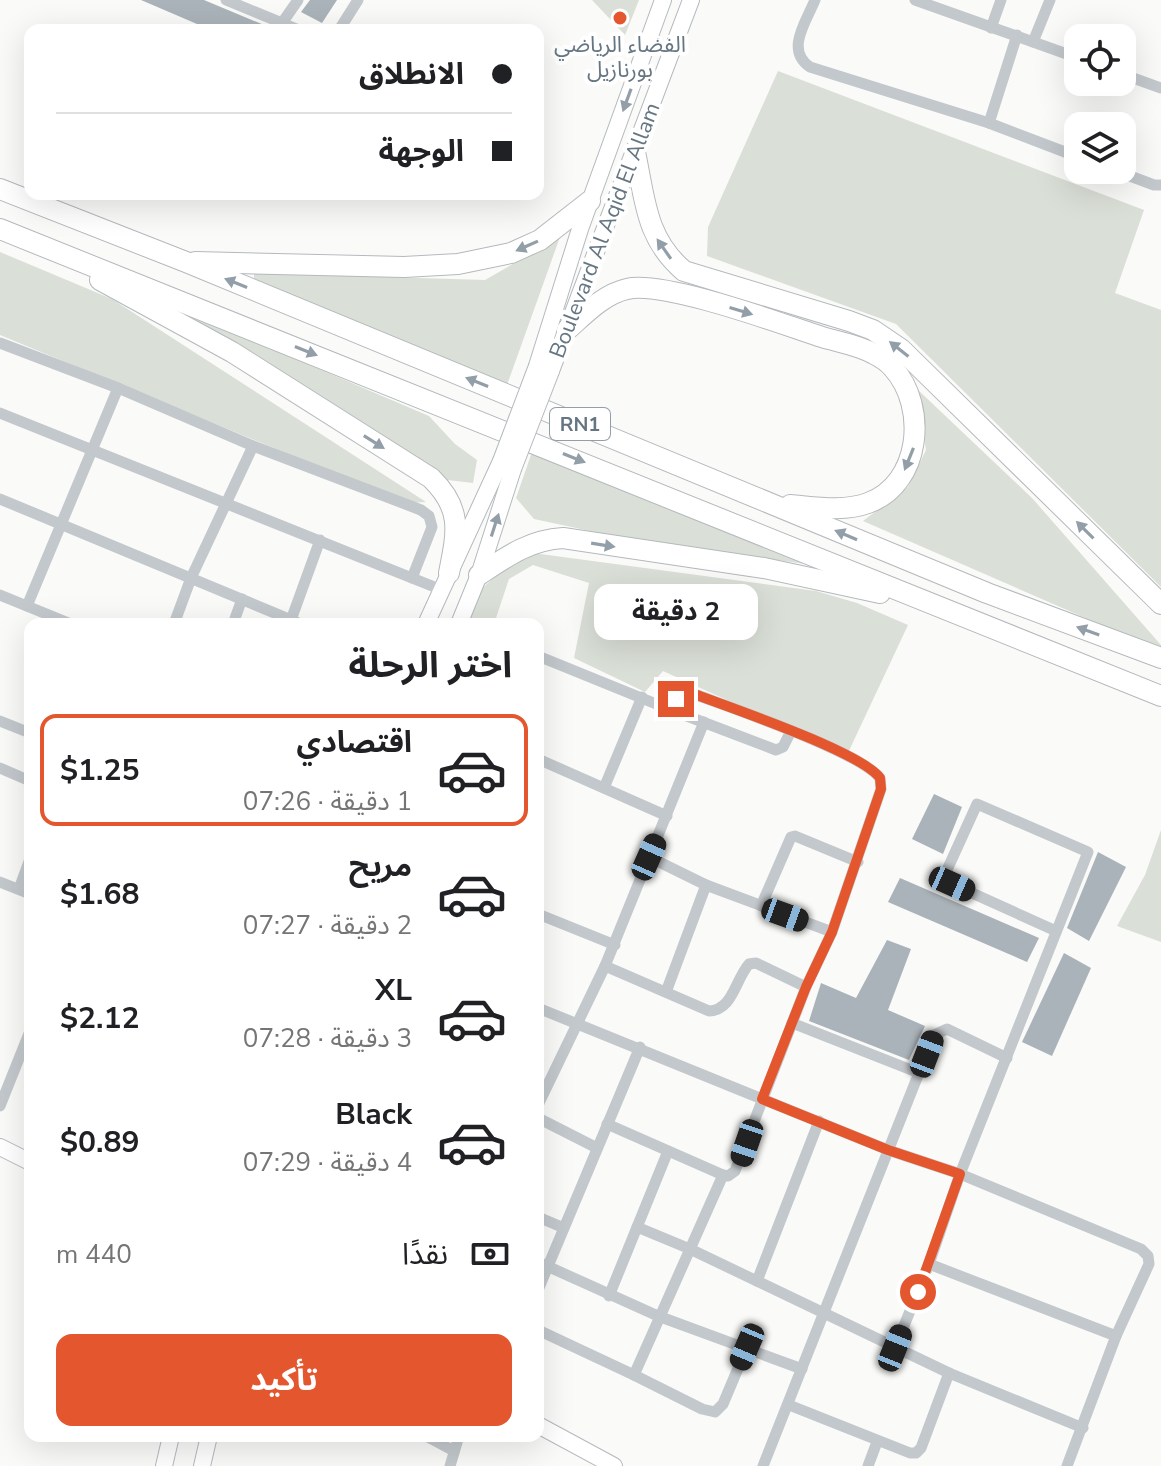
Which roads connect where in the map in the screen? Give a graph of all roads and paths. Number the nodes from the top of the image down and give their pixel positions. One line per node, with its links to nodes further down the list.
1 (226, 0): 10 (street)
2 (298, 0): 10 (street)
3 (358, 0): 11 (street)
4 (663, 0): 26 (main road, Boulevard Al Aqid El Allam, one-way to 26)
5 (691, 0): 19 (main road, Boulevard Al Aqid El Allam)
6 (815, 0): 18 (street)
7 (915, 0): 12 (street)
8 (1001, 0): 12 (street)
9 (1050, 0): 14 (street)
10 (282, 23)
11 (343, 24)
12 (991, 28): 13 (street)
13 (1017, 35): 14 (street); 18 (street)
14 (1033, 42): 15 (street)
15 (1064, 53)
16 (1136, 79): 17 (street)
17 (1161, 88)
18 (989, 123): 20 (street)
19 (635, 152): 29 (main road, Boulevard Al Aqid El Allam); 48 (highway, one-way to 19)
20 (1064, 152)
21 (1136, 178): 22 (street)
22 (1161, 185)
23 (0, 189): 24 (highway, RN1)
24 (24, 198)
25 (28, 200): 28 (highway, RN1)
26 (590, 201): 28 (highway, one-way to 28); 31 (main road, Boulevard Al Aqid El Allam)
27 (8, 232): 45 (highway, one-way to 45); 57 (highway, RN1, one-way to 57)
28 (186, 262): 39 (highway, RN1, one-way to 28)
29 (567, 330): 31 (main road, Boulevard Al Aqid El Allam); 39 (highway, one-way to 39)
30 (0, 343): 32 (street)
31 (544, 368): 36 (main road, bridge)
32 (118, 388): 34 (street); 35 (street)
33 (0, 413): 35 (street)
34 (253, 446): 38 (street); 44 (street)
35 (93, 450): 38 (street); 40 (street)
36 (507, 465): 42 (main road, one-way to 36); 45 (main road)
37 (0, 499): 40 (street)
38 (228, 502): 41 (street); 43 (street)
39 (775, 504): 59 (highway, RN1, one-way to 39)
40 (63, 523): 43 (street); 49 (street)
41 (320, 540): 44 (street); 54 (street)
42 (479, 575): 56 (main road); 57 (highway, one-way to 57)
43 (191, 578): 47 (street); 51 (street)
44 (412, 578): 45 (street)
45 (446, 582): 55 (main road)
46 (0, 595): 49 (street)
47 (242, 599): 52 (street); 53 (street)
48 (1161, 604)
49 (27, 606): 50 (street)
50 (56, 618)
51 (176, 618)
52 (235, 618)
53 (287, 618)
54 (297, 618)
55 (429, 618)
56 (461, 618)
57 (969, 619): 60 (highway, RN1)
58 (544, 658): 61 (street)
59 (1161, 658)
60 (1161, 696)
61 (642, 697): 62 (street); 70 (street)
62 (666, 708): 64 (street); 66 (street)
63 (0, 721): 65 (street)
64 (704, 722): 66 (street); 71 (street)
65 (24, 731)
66 (791, 731): 73 (street)
67 (544, 762): 70 (street)
68 (0, 768): 69 (street)
69 (24, 778)
70 (604, 788): 71 (street)
71 (667, 816): 72 (street)
72 (649, 857): 75 (street); 81 (street)
73 (858, 862): 77 (street); 80 (street)
74 (0, 882): 76 (street)
75 (706, 885): 77 (street); 84 (street)
76 (24, 892)
77 (761, 906): 80 (street)
78 (544, 916): 81 (street)
79 (1056, 931): 79 (street); 90 (street)
80 (832, 932): 83 (street)
81 (615, 945): 82 (street)
82 (605, 966): 84 (street); 86 (street)
83 (806, 987): 84 (street); 87 (street)
84 (666, 992)
85 (544, 1010): 86 (street)
86 (576, 1022): 89 (street); 92 (street)
87 (792, 1023): 91 (street); 93 (street)
88 (24, 1046): 94 (street)
89 (640, 1047): 93 (street); 97 (street)
90 (1007, 1058): 91 (street); 103 (street)
91 (919, 1073): 100 (street)
92 (544, 1092)
93 (762, 1099): 96 (street); 104 (street)
94 (0, 1106)
95 (544, 1121): 99 (street)
96 (819, 1121): 100 (street); 112 (street)
97 (607, 1124): 99 (street); 101 (street)
98 (0, 1147): 102 (main road)
99 (597, 1148): 107 (street)
100 (888, 1150): 103 (street); 114 (street)
101 (668, 1151): 104 (street); 106 (street)
102 (24, 1159)
103 (960, 1174): 111 (street); 117 (street)
104 (723, 1175): 108 (street)
105 (544, 1220): 107 (street)
106 (637, 1227): 108 (street); 113 (street)
107 (564, 1228): 109 (street)
108 (690, 1249): 112 (street); 115 (street)
109 (544, 1262)
110 (544, 1264): 113 (street)
111 (929, 1264): 117 (street); 119 (street)
112 (757, 1281): 114 (street)
113 (609, 1296): 115 (street)
114 (824, 1313): 119 (street); 120 (street)
115 (658, 1316): 118 (street); 122 (street)
116 (544, 1333): 122 (street)
117 (1116, 1336): 125 (street)
118 (747, 1347): 120 (street); 122 (street)
119 (895, 1348): 121 (street)
120 (802, 1369): 123 (street)
121 (949, 1373): 125 (street); 130 (street)
122 (634, 1375)
123 (789, 1405): 130 (street); 136 (street)
124 (544, 1428): 135 (main road)
125 (1083, 1428): 138 (street)
126 (170, 1442): 132 (main road)
127 (208, 1442): 133 (main road)
128 (437, 1442): 131 (street)
129 (457, 1442): 131 (street)
130 (877, 1442): 137 (street)
131 (454, 1451): 134 (street)
132 (164, 1466)
133 (202, 1466)
134 (450, 1466)
135 (614, 1466)
136 (763, 1466)
137 (868, 1466)
138 (1067, 1466)

